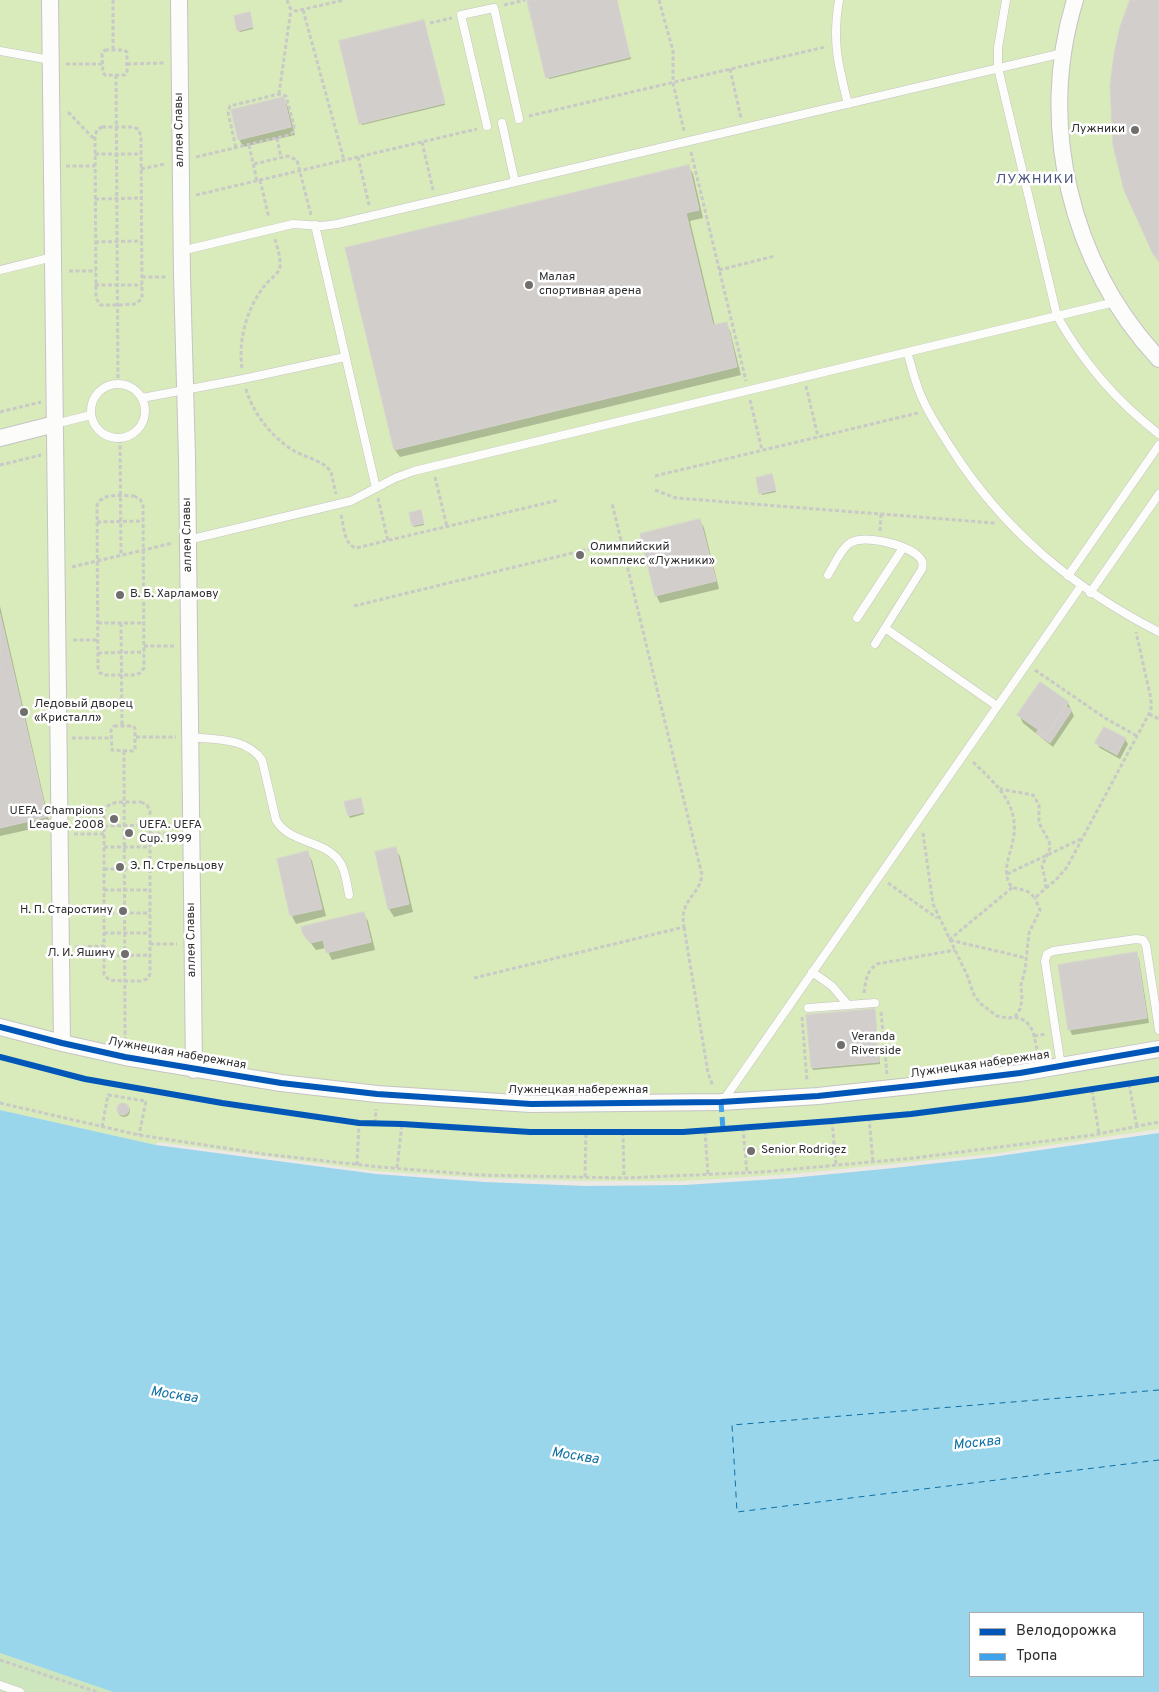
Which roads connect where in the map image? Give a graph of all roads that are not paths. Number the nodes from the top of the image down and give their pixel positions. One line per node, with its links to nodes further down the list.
1 (50, 0): 8 (street)
2 (179, 0): 16 (street, аллея Славы)
3 (839, 0): 10 (lane)
4 (1006, 0): 9 (lane)
5 (1075, 0): 7 (street)
6 (0, 51): 8 (lane)
7 (1063, 53): 9 (lane); 19 (street)
8 (51, 62): 17 (street)
9 (998, 68): 10 (lane); 20 (lane)
10 (848, 104): 14 (lane)
11 (519, 119): 13 (lane)
12 (502, 123): 14 (lane)
13 (487, 126)
14 (515, 182): 15 (lane)
15 (314, 225): 16 (lane); 22 (lane)
16 (181, 251): 24 (street, аллея Славы)
17 (53, 264): 18 (lane); 27 (street)
18 (0, 270)
19 (1115, 302): 20 (lane); 23 (street)
20 (1057, 316): 21 (lane); 28 (lane)
21 (907, 352): 31 (lane); 36 (lane)
22 (345, 357): 24 (lane); 31 (lane)
23 (1159, 359)
24 (186, 390): 25 (lane); 33 (street, аллея Славы)
25 (142, 398): 26 (lane); 26 (lane)
26 (91, 415): 27 (lane)
27 (55, 424): 29 (street); 52 (street)
28 (1159, 434)
29 (0, 438)
30 (1159, 445): 36 (lane)
31 (376, 488): 33 (lane)
32 (1159, 494): 38 (lane)
33 (188, 540): 44 (street, аллея Славы)
34 (903, 548): 35 (lane); 39 (lane); 40 (lane)
35 (828, 575)
36 (1068, 576): 37 (lane)
37 (1081, 586): 38 (lane); 43 (lane)
38 (1090, 593): 41 (lane)
39 (858, 618)
40 (885, 628): 42 (lane); 43 (lane)
41 (1159, 632)
42 (875, 644)
43 (998, 706): 46 (lane)
44 (190, 737): 45 (lane); 55 (street, аллея Славы)
45 (349, 895)
46 (812, 972): 48 (lane); 56 (lane)
47 (874, 1002): 48 (lane)
48 (848, 1005): 49 (lane)
49 (808, 1008)
50 (0, 1027): 52 (street, Лужнецкая набережная)
51 (1159, 1030): 54 (lane)
52 (62, 1043): 55 (street, Лужнецкая набережная)
53 (1159, 1049): 54 (street, Лужнецкая набережная)
54 (1061, 1066): 56 (street, Лужнецкая набережная)
55 (194, 1070): 56 (street, Лужнецкая набережная)
56 (722, 1102)
57 (0, 1685): 58 (lane)
58 (20, 1692)

